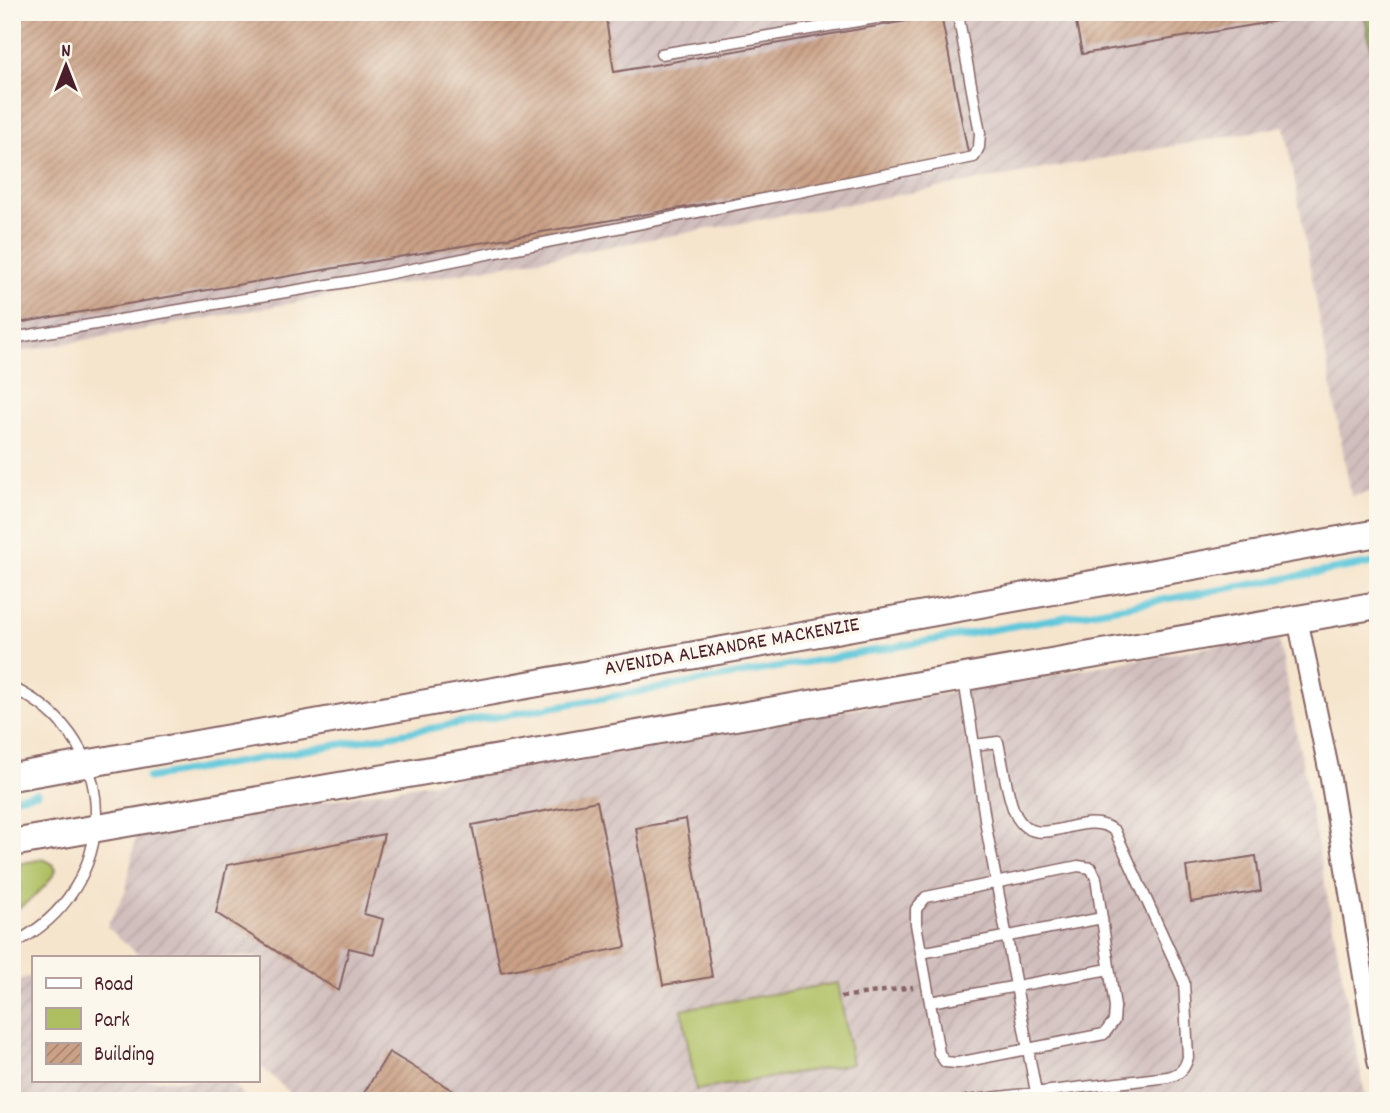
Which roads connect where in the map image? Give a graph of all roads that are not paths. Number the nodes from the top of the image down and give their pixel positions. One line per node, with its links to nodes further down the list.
1 (912, 12): 3 (lane)
2 (955, 12): 4 (lane)
3 (661, 54)
4 (12, 338)
5 (1378, 533): 11 (street, AVENIDA ALEXANDRE MACKENZIE)
6 (1378, 605): 7 (street)
7 (1298, 621): 8 (street); 24 (street)
8 (964, 678): 10 (lane); 13 (street)
9 (12, 688): 11 (lane)
10 (974, 746): 15 (lane); 25 (lane)
11 (86, 763): 12 (street, AVENIDA ALEXANDRE MACKENZIE); 13 (lane)
12 (12, 777)
13 (96, 828): 14 (street); 18 (lane)
14 (12, 843)
15 (996, 883): 16 (lane); 17 (lane); 19 (lane)
16 (1102, 918): 17 (lane); 20 (lane)
17 (1006, 936): 19 (lane); 21 (lane)
18 (12, 944)
19 (921, 953): 22 (lane)
20 (1110, 969): 21 (lane); 23 (lane)
21 (1015, 987): 22 (lane); 23 (lane)
22 (930, 1002): 23 (lane)
23 (1027, 1050): 25 (lane)
24 (1378, 1063)
25 (1036, 1092): 26 (lane)
26 (966, 1101)

